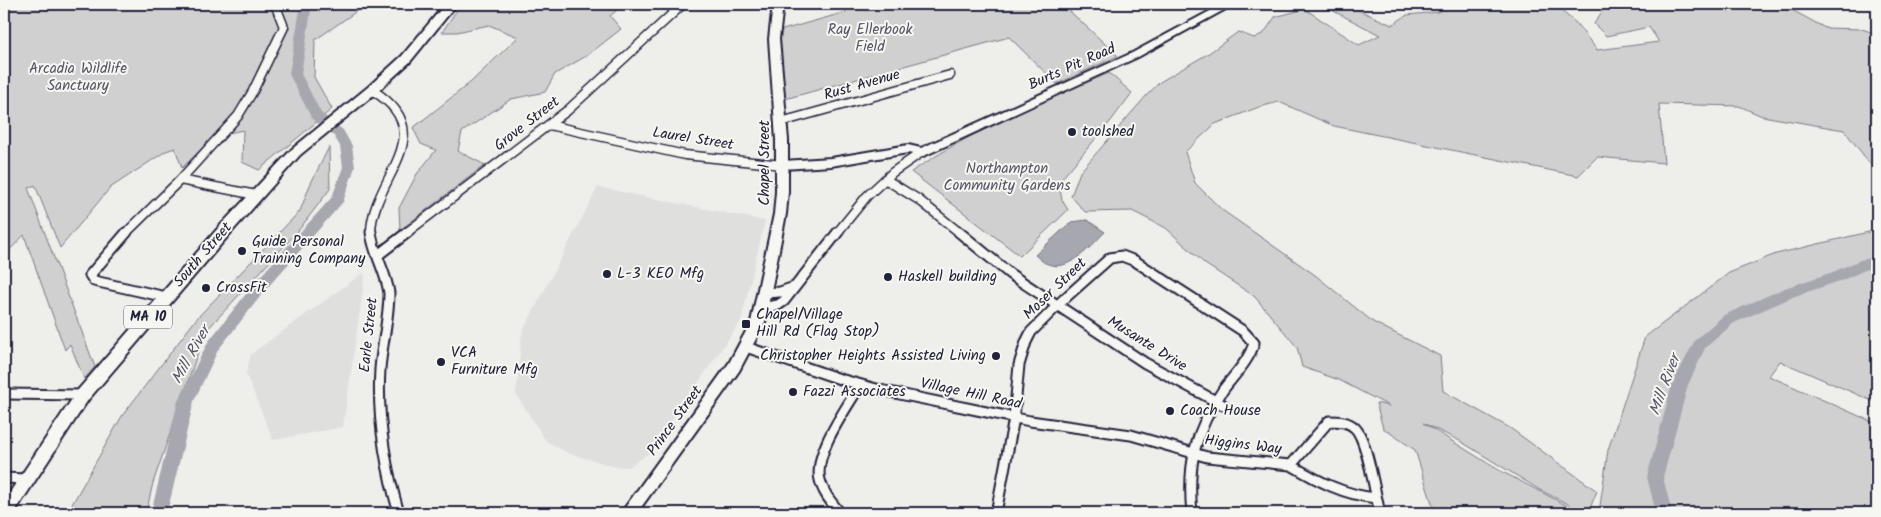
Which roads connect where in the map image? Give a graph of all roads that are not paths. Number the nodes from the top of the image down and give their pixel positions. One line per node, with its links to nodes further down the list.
1 (275, 4): 13 (street)
2 (451, 4): 7 (main road, MA 10)
3 (682, 4): 9 (street, Grove Street)
4 (778, 4): 8 (main road, Chapel Street)
5 (1230, 4): 10 (street, Burts Pit Road)
6 (950, 75): 8 (street, Rust Avenue)
7 (372, 90): 14 (main road, South Street / MA 10); 15 (street, Earle Street)
8 (781, 122): 11 (main road, Chapel Street)
9 (549, 125): 11 (street, Laurel Street); 15 (street, Grove Street)
10 (922, 152): 11 (street, Laurel Street); 12 (street)
11 (783, 165): 17 (main road, Chapel Street)
12 (885, 179): 16 (street); 19 (street, Musante Drive)
13 (180, 180): 14 (street); 18 (street)
14 (256, 195): 18 (main road, South Street / MA 10)
15 (378, 255): 33 (street, Earle Street)
16 (794, 288): 17 (street); 20 (street)
17 (764, 293): 20 (main road, Chapel Street)
18 (166, 298): 24 (main road, South Street / MA 10)
19 (1059, 304): 25 (street, Musante Drive); 25 (street, Moser Street); 26 (street, Moser Street)
20 (761, 308): 21 (main road, Chapel Street)
21 (746, 347): 22 (street, Village Hill Road); 34 (main road, Prince Street)
22 (860, 385): 26 (street, Village Hill Road); 35 (street)
23 (4, 394): 24 (street)
24 (83, 395): 30 (main road, South Street / MA 10)
25 (1219, 402): 27 (street)
26 (1014, 418): 27 (street, Village Hill Road); 36 (street, Moser Street)
27 (1192, 453): 28 (street, Higgins Way); 37 (street)
28 (1291, 465): 31 (street, Higgins Way); 31 (street, Higgins Way)
29 (4, 478): 30 (street)
30 (26, 479): 32 (main road, South Street / MA 10)
31 (1376, 498): 38 (street, Higgins Way)
32 (5, 513)
33 (399, 513)
34 (628, 513)
35 (840, 513)
36 (996, 513)
37 (1192, 513)
38 (1380, 513)

